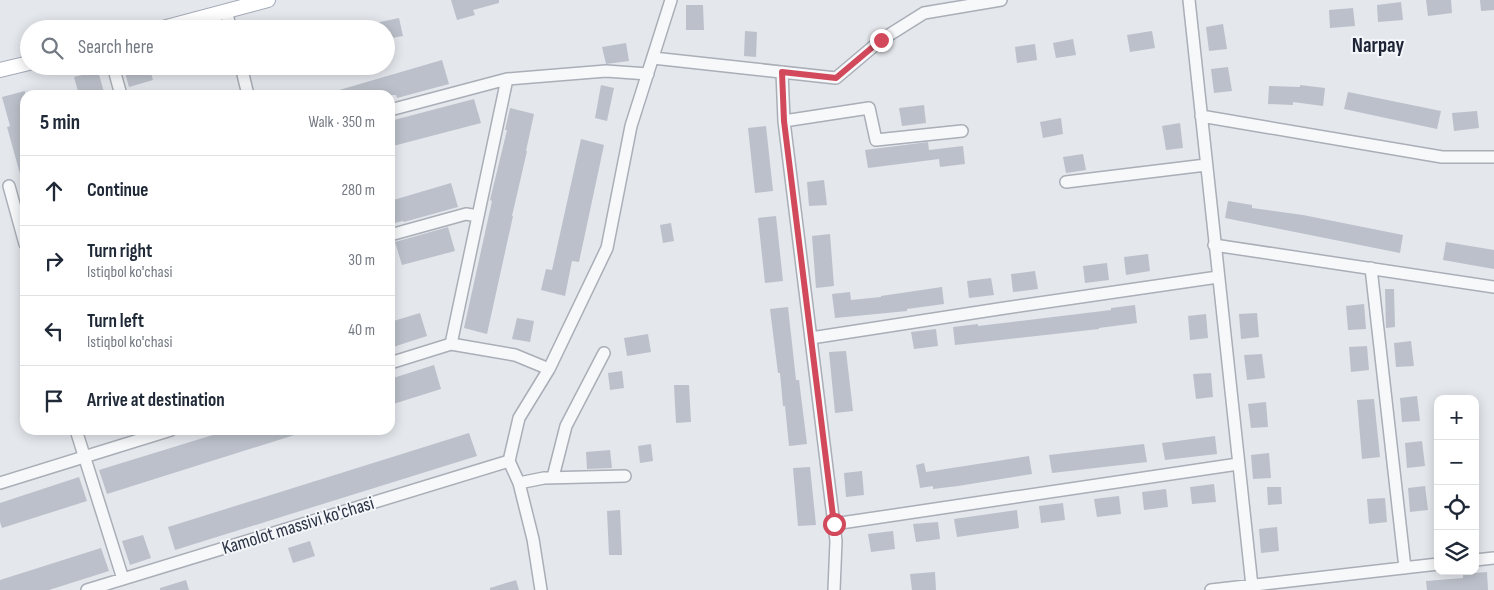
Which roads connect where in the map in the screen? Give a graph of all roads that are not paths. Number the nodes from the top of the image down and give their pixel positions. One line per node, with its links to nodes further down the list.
1 (268, 0): 5 (main road)
2 (671, 0): 8 (street)
3 (1001, 0): 11 (street)
4 (1189, 0): 19 (street)
5 (226, 11): 6 (main road); 7 (street)
6 (192, 20)
7 (228, 20)
8 (654, 58): 11 (street); 12 (street)
9 (20, 65): 10 (main road)
10 (0, 70)
11 (782, 72): 20 (street)
12 (648, 74): 15 (street); 37 (street)
13 (115, 75): 16 (street)
14 (243, 75): 17 (street)
15 (507, 79): 18 (street); 26 (street)
16 (120, 90)
17 (247, 90)
18 (395, 109)
19 (1201, 116): 22 (street); 23 (street)
20 (784, 121): 21 (street); 33 (street)
21 (962, 131)
22 (1494, 157)
23 (1206, 165): 24 (street); 29 (street)
24 (1066, 182)
25 (9, 186): 27 (street)
26 (478, 216): 28 (street); 34 (street)
27 (20, 226)
28 (395, 234)
29 (1214, 245): 30 (street); 31 (street)
30 (1371, 268): 32 (street); 51 (street)
31 (1218, 277): 33 (street); 42 (street)
32 (1494, 287)
33 (811, 338): 47 (street)
34 (451, 344): 36 (street); 37 (street)
35 (604, 352): 44 (street)
36 (395, 361)
37 (549, 369): 41 (street)
38 (77, 435): 40 (street)
39 (156, 435): 40 (street)
40 (83, 457): 46 (street); 52 (street)
41 (509, 461): 45 (street); 52 (street, Kamolot massivi ko'chasi)
42 (1238, 464): 47 (street); 53 (street)
43 (625, 476): 44 (street)
44 (548, 478): 45 (street)
45 (525, 481): 55 (street)
46 (0, 483)
47 (834, 524): 56 (street)
48 (1494, 558): 49 (street)
49 (1479, 560)
50 (1434, 564): 51 (street)
51 (1405, 568): 53 (street)
52 (123, 579): 54 (street, Kamolot massivi ko'chasi)
53 (1251, 588): 57 (street)
54 (87, 590)
55 (541, 590)
56 (834, 590)
57 (1212, 590)

